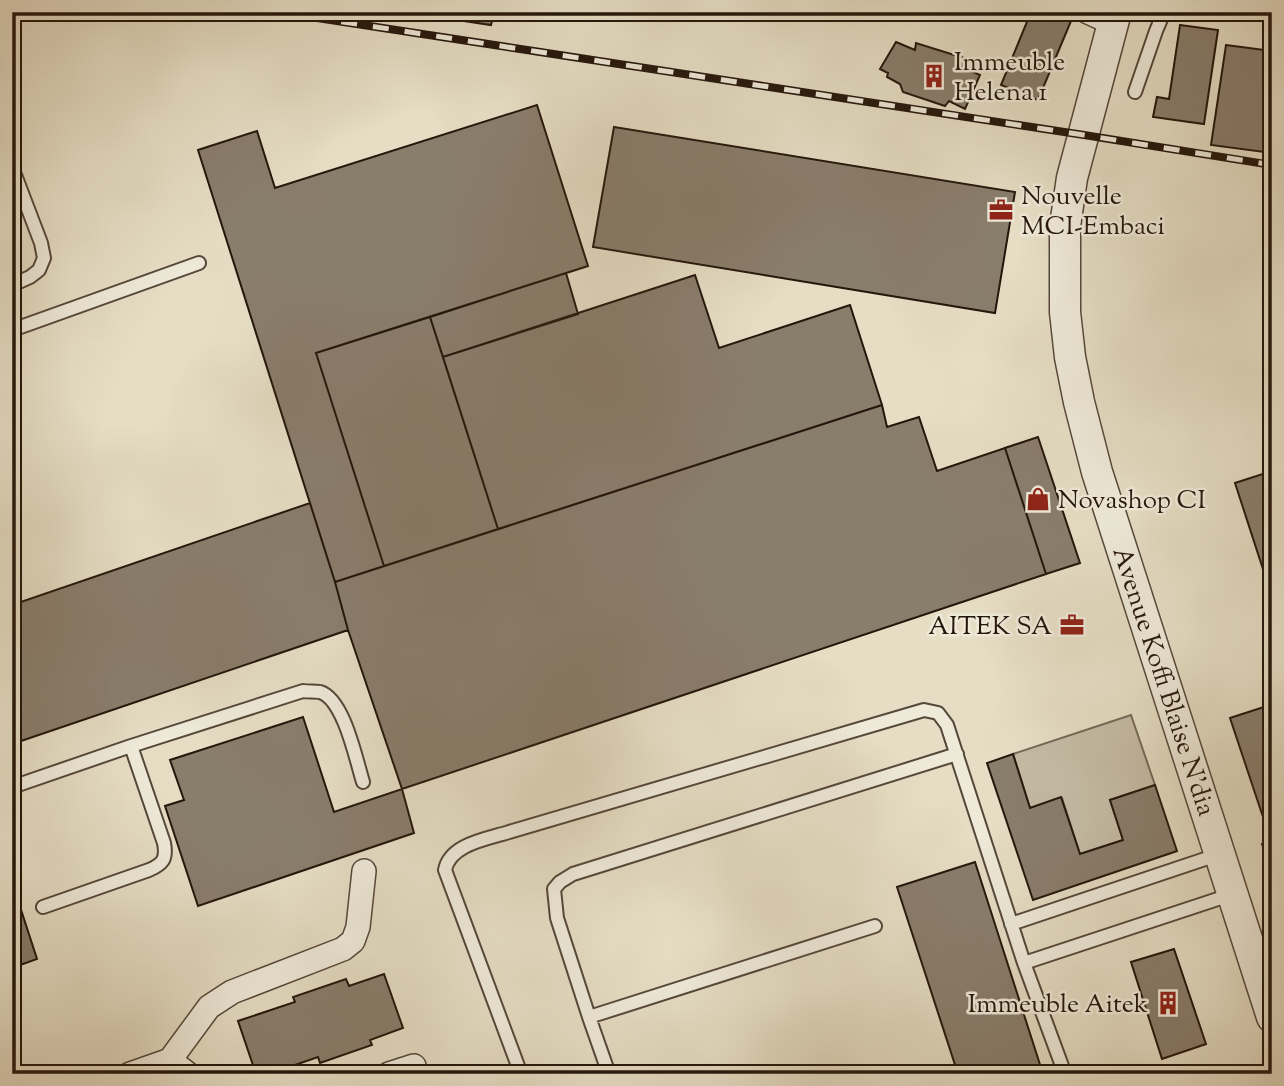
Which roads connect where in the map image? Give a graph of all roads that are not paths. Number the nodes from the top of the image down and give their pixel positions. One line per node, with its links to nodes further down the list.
1 (1164, 12): 3 (lane)
2 (1105, 16): 12 (street, Avenue Koffi Blaise N'dia)
3 (1135, 92)
4 (12, 167): 6 (lane)
5 (199, 263): 7 (lane)
6 (12, 285)
7 (12, 330)
8 (131, 746): 10 (lane); 11 (lane); 15 (lane)
9 (957, 754): 16 (lane); 19 (lane); 25 (lane)
10 (363, 782)
11 (12, 787)
12 (1220, 854): 14 (street, Avenue Koffi Blaise N'dia); 16 (lane)
13 (364, 871): 22 (street)
14 (1233, 894): 18 (lane); 20 (street, Avenue Koffi Blaise N'dia)
15 (43, 907)
16 (1011, 924): 18 (lane)
17 (874, 926): 19 (lane)
18 (1024, 963): 27 (lane)
19 (589, 1017): 26 (lane)
20 (1272, 1017)
21 (414, 1066): 24 (street)
22 (179, 1067): 23 (street)
23 (131, 1074)
24 (389, 1074)
25 (521, 1074)
26 (609, 1074)
27 (1065, 1074)

